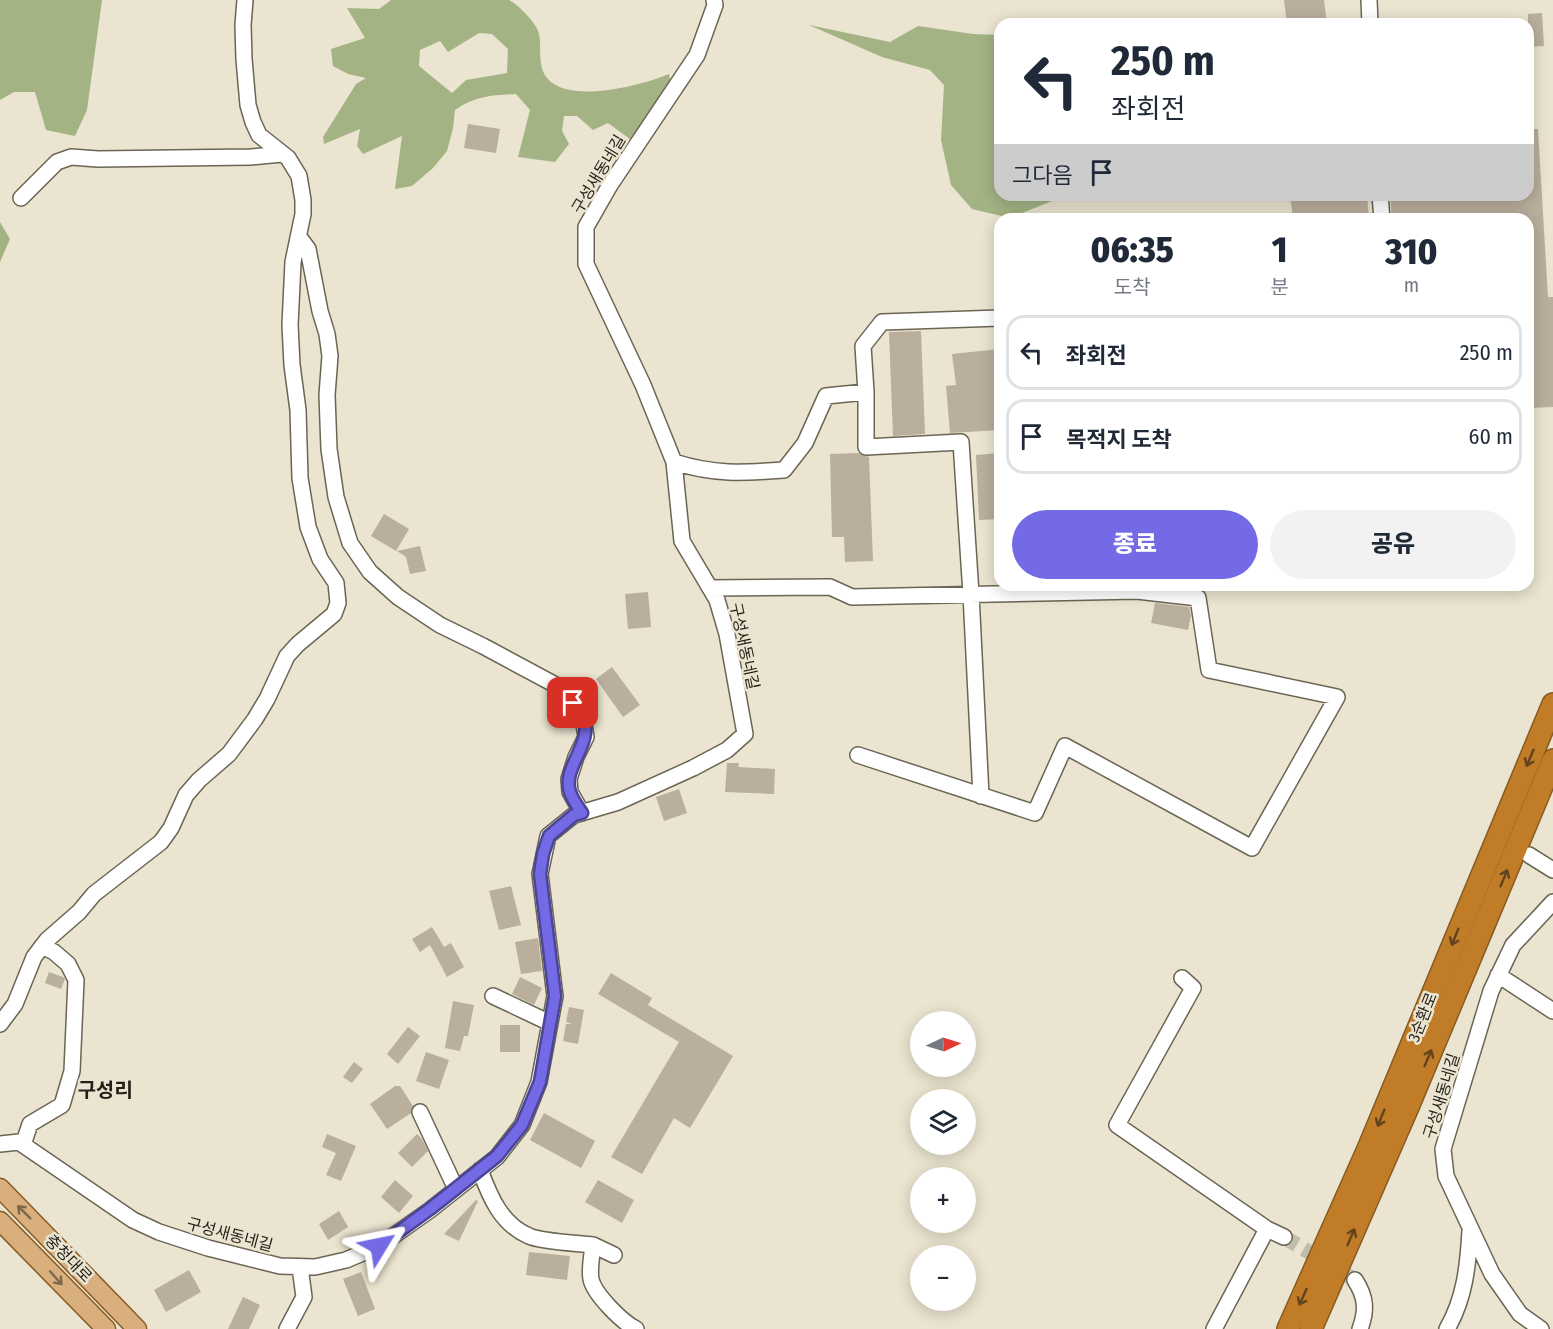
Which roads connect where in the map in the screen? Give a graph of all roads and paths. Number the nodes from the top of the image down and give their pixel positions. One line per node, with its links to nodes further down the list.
1 (245, 0): 5 (street)
2 (714, 0): 10 (street, 구성새동네길)
3 (1369, 0): 4 (street)
4 (1370, 18)
5 (282, 154): 6 (street); 7 (street)
6 (21, 198)
7 (299, 237): 17 (street); 21 (street)
8 (994, 318): 9 (street)
9 (866, 392): 10 (street); 12 (street)
10 (674, 462): 11 (street, 구성새동네길)
11 (710, 588): 12 (street); 17 (street, 구성새동네길)
12 (972, 594): 16 (street); 16 (street)
13 (1553, 704): 47 (highway, 3순환로, one-way to 47)
14 (858, 755): 16 (street)
15 (1553, 760): 48 (highway, 3순환로, one-way to 15)
16 (981, 796)
17 (582, 813): 26 (street, 구성새동네길)
18 (1529, 855): 19 (street)
19 (1553, 870)
20 (1553, 902): 22 (street, 구성새동네길)
21 (42, 946): 27 (street); 30 (street)
22 (1498, 975): 25 (street); 36 (street, 구성새동네길)
23 (1182, 978): 35 (street)
24 (493, 996): 26 (street)
25 (1553, 1011)
26 (550, 1023): 31 (street, 구성새동네길)
27 (0, 1024)
28 (420, 1112): 33 (street)
29 (0, 1144): 30 (street)
30 (23, 1145): 40 (street, 구성새동네길)
31 (480, 1170): 33 (street, 구성새동네길); 38 (street)
32 (0, 1188): 44 (main road, 충청대로, one-way to 32)
33 (456, 1189): 40 (street, 구성새동네길)
34 (0, 1221): 43 (main road, 충청대로, one-way to 43)
35 (1268, 1229): 37 (street); 46 (street)
36 (1470, 1231): 50 (street); 51 (street, 구성새동네길)
37 (1284, 1237)
38 (594, 1245): 39 (street); 42 (street)
39 (614, 1255)
40 (300, 1267): 45 (street)
41 (1355, 1280): 49 (street)
42 (631, 1328)
43 (106, 1329)
44 (138, 1329)
45 (287, 1329)
46 (1214, 1329)
47 (1288, 1329)
48 (1311, 1329)
49 (1360, 1329)
50 (1447, 1329)
51 (1541, 1329)

